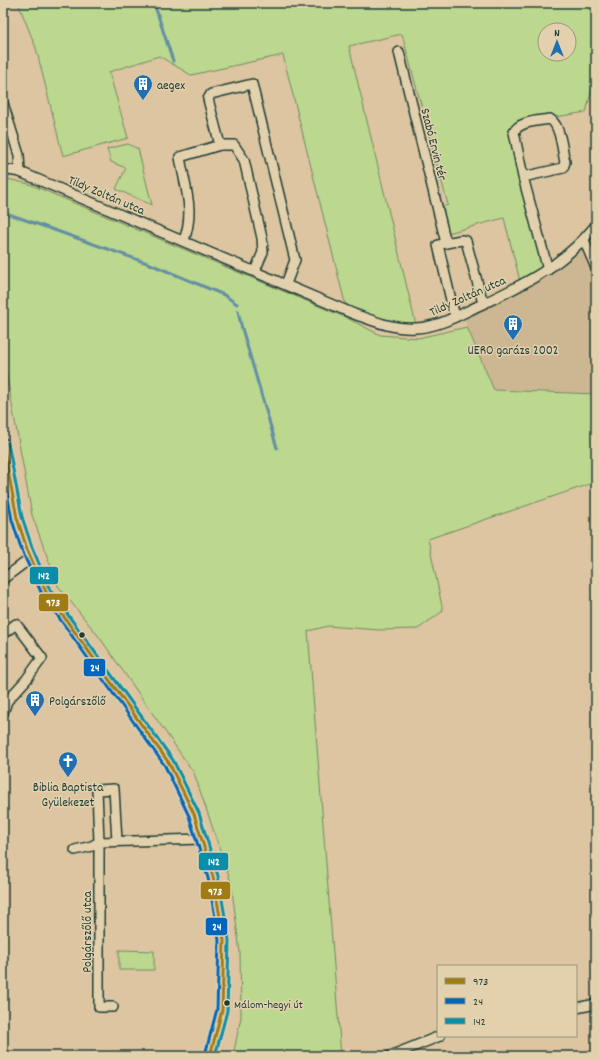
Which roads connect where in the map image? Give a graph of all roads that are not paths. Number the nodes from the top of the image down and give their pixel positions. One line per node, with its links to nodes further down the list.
1 (399, 52): 10 (street, Szabó Ervin tér)
2 (3, 103): 5 (street)
3 (220, 145): 8 (street); 12 (street); 14 (street)
4 (3, 169): 5 (street, Tildy Zoltán utca)
5 (20, 172): 8 (street, Tildy Zoltán utca)
6 (523, 177): 6 (street); 13 (street)
7 (596, 225): 9 (street, Tildy Zoltán utca)
8 (184, 240): 12 (street, Tildy Zoltán utca)
9 (584, 240): 11 (street); 13 (street, Tildy Zoltán utca)
10 (446, 243): 15 (street); 16 (street)
11 (595, 263)
12 (255, 270): 14 (street, Tildy Zoltán utca)
13 (548, 270): 15 (street, Tildy Zoltán utca)
14 (286, 284): 16 (street, Tildy Zoltán utca)
15 (483, 303): 16 (street, Tildy Zoltán utca)
16 (455, 317)
17 (3, 444): 18 (street)
18 (31, 558): 19 (street); 22 (street)
19 (3, 580)
20 (3, 634): 21 (street)
21 (3, 713)
22 (202, 839): 23 (street); 30 (street)
23 (117, 841): 24 (street); 24 (street, Polgárszőlő utca)
24 (99, 842): 25 (street); 27 (street, Polgárszőlő utca)
25 (75, 850)
26 (596, 1004): 28 (street)
27 (113, 1007)
28 (577, 1008)
29 (438, 1037): 31 (street)
30 (210, 1056)
31 (390, 1056)

